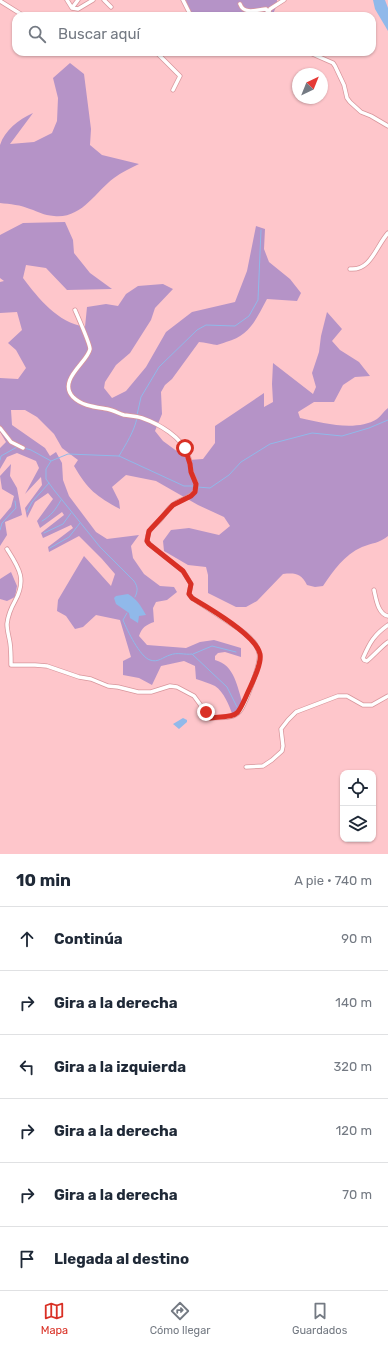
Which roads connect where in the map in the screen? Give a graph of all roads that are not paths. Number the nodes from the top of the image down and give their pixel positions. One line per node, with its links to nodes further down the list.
1 (67, 0): 10 (street)
2 (78, 0): 10 (street)
3 (93, 0): 10 (street)
4 (104, 0): 9 (street)
5 (183, 0): 12 (street)
6 (284, 0): 14 (street)
7 (0, 1): 11 (street)
8 (240, 4): 13 (street)
9 (111, 7)
10 (72, 8)
11 (18, 12)
12 (189, 12)
13 (267, 12)
14 (269, 12)
15 (160, 56): 17 (street)
16 (317, 56): 18 (street)
17 (174, 90)
18 (388, 126)
19 (388, 233): 20 (street)
20 (350, 269)
21 (75, 310): 24 (street)
22 (0, 428): 23 (street)
23 (23, 448)
24 (7, 549)
25 (374, 590): 26 (street)
26 (388, 616)
27 (388, 625): 28 (street)
28 (388, 642)
29 (388, 696): 30 (street)
30 (246, 767)

